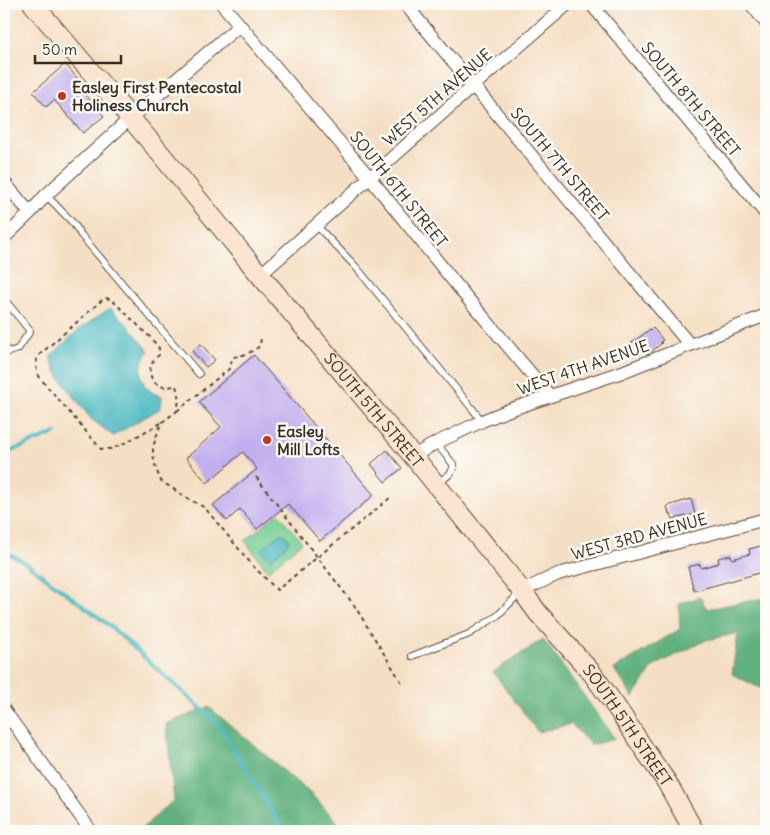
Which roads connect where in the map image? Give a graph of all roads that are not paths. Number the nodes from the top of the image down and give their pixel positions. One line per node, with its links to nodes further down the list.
1 (33, 4): 10 (street, SOUTH 5TH STREET)
2 (222, 4): 8 (street, SOUTH 6TH STREET)
3 (405, 4): 9 (street, SOUTH 7TH STREET)
4 (568, 4): 9 (street, WEST 5TH AVENUE)
5 (590, 4): 15 (street, SOUTH 8TH STREET)
6 (752, 4): 7 (street)
7 (766, 23)
8 (240, 25): 10 (street); 11 (street, SOUTH 6TH STREET)
9 (473, 86): 11 (street, WEST 5TH AVENUE); 21 (street, SOUTH 7TH STREET)
10 (130, 118): 13 (street); 18 (street, SOUTH 5TH STREET)
11 (370, 178): 16 (street, WEST 5TH AVENUE); 24 (street, SOUTH 6TH STREET)
12 (4, 182): 14 (street)
13 (46, 195): 14 (street); 23 (lane)
14 (30, 213): 17 (street)
15 (766, 214)
16 (316, 225): 18 (street, WEST 5TH AVENUE); 25 (lane)
17 (4, 238)
18 (260, 275): 27 (street, SOUTH 5TH STREET)
19 (4, 299): 22 (lane)
20 (766, 315): 21 (street, WEST 4TH AVENUE)
21 (690, 345): 24 (street, WEST 4TH AVENUE)
22 (4, 346)
23 (199, 374)
24 (550, 396): 25 (street, WEST 4TH AVENUE)
25 (482, 421): 26 (street, WEST 4TH AVENUE)
26 (436, 443): 27 (street, WEST 4TH AVENUE); 28 (lane)
27 (413, 456): 28 (street, SOUTH 5TH STREET)
28 (435, 484): 30 (street, SOUTH 5TH STREET)
29 (766, 519): 30 (street, WEST 3RD AVENUE)
30 (522, 590): 31 (lane); 34 (street, SOUTH 5TH STREET)
31 (412, 656)
32 (4, 710): 33 (street)
33 (91, 831)
34 (694, 831)

